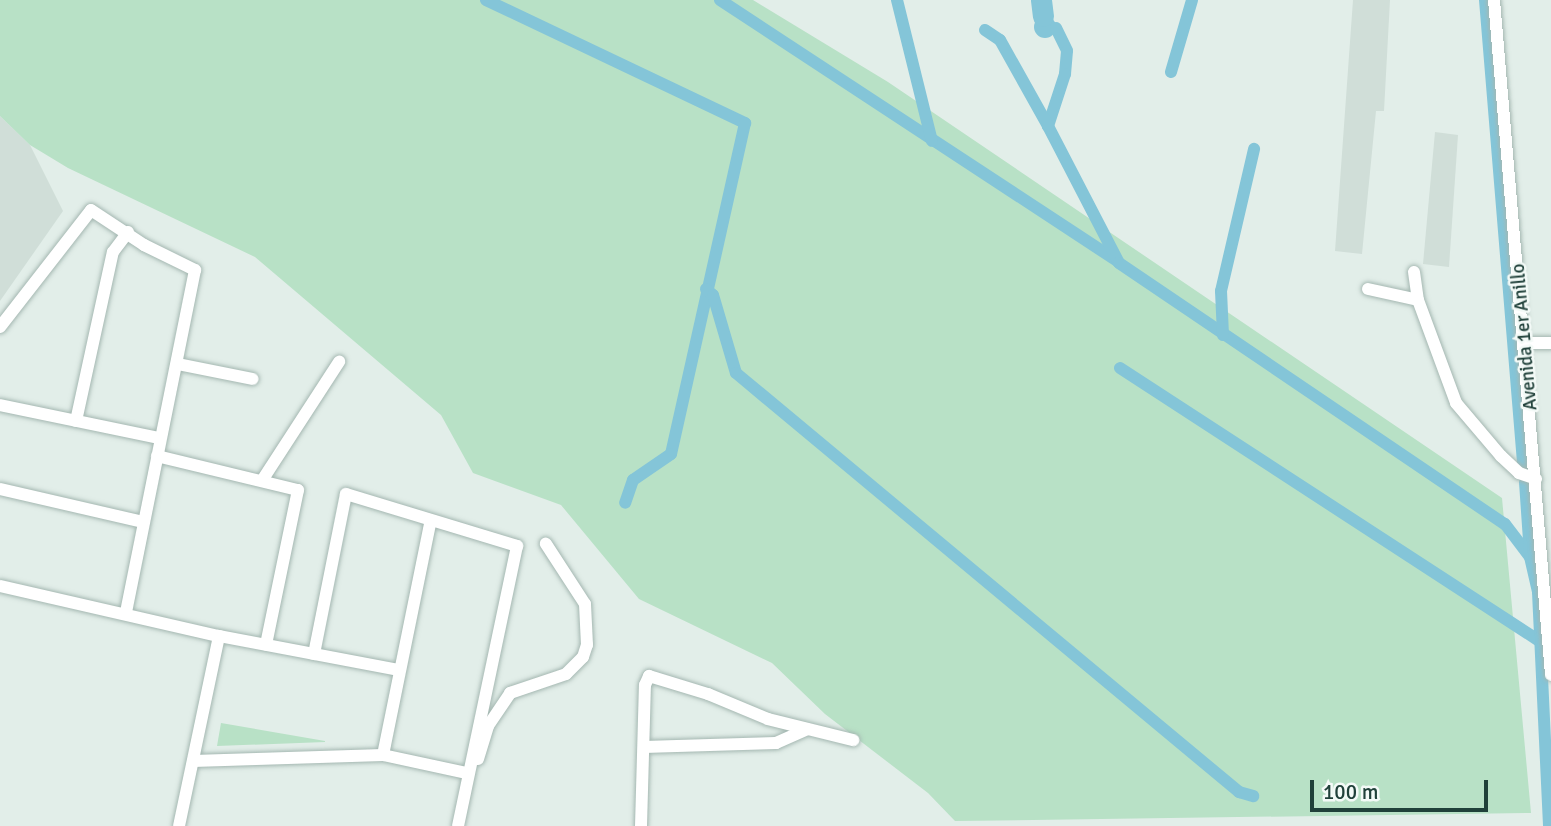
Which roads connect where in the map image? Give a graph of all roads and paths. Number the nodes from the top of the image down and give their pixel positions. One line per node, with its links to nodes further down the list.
1 (1494, 0): 7 (street, Avenida 1er Anillo)
2 (128, 232): 6 (street); 10 (street); 13 (street)
3 (1414, 272): 5 (street)
4 (1368, 289): 5 (street)
5 (1418, 300): 17 (street)
6 (0, 327)
7 (1526, 343): 8 (street); 17 (street, Avenida 1er Anillo)
8 (1551, 343)
9 (339, 362): 16 (street)
10 (178, 364): 11 (street); 14 (street)
11 (253, 379)
12 (0, 405): 13 (street)
13 (76, 421): 14 (street)
14 (160, 438): 15 (street)
15 (157, 456): 16 (street); 19 (street)
16 (263, 479): 25 (street)
17 (1536, 479): 28 (street, Avenida 1er Anillo)
18 (0, 489): 19 (street)
19 (143, 523): 23 (street)
20 (430, 523): 26 (street); 27 (street); 34 (street)
21 (546, 544): 34 (street)
22 (0, 586): 23 (street)
23 (126, 612): 24 (street)
24 (219, 636): 25 (street); 33 (street)
25 (266, 645): 26 (street)
26 (314, 654): 27 (street)
27 (399, 670): 32 (street)
28 (1551, 675)
29 (807, 729): 30 (street); 31 (street); 31 (street)
30 (853, 740)
31 (644, 747): 37 (street)
32 (383, 755): 33 (street); 34 (street)
33 (193, 761): 35 (street)
34 (468, 770): 36 (street)
35 (179, 826)
36 (458, 826)
37 (641, 826)

